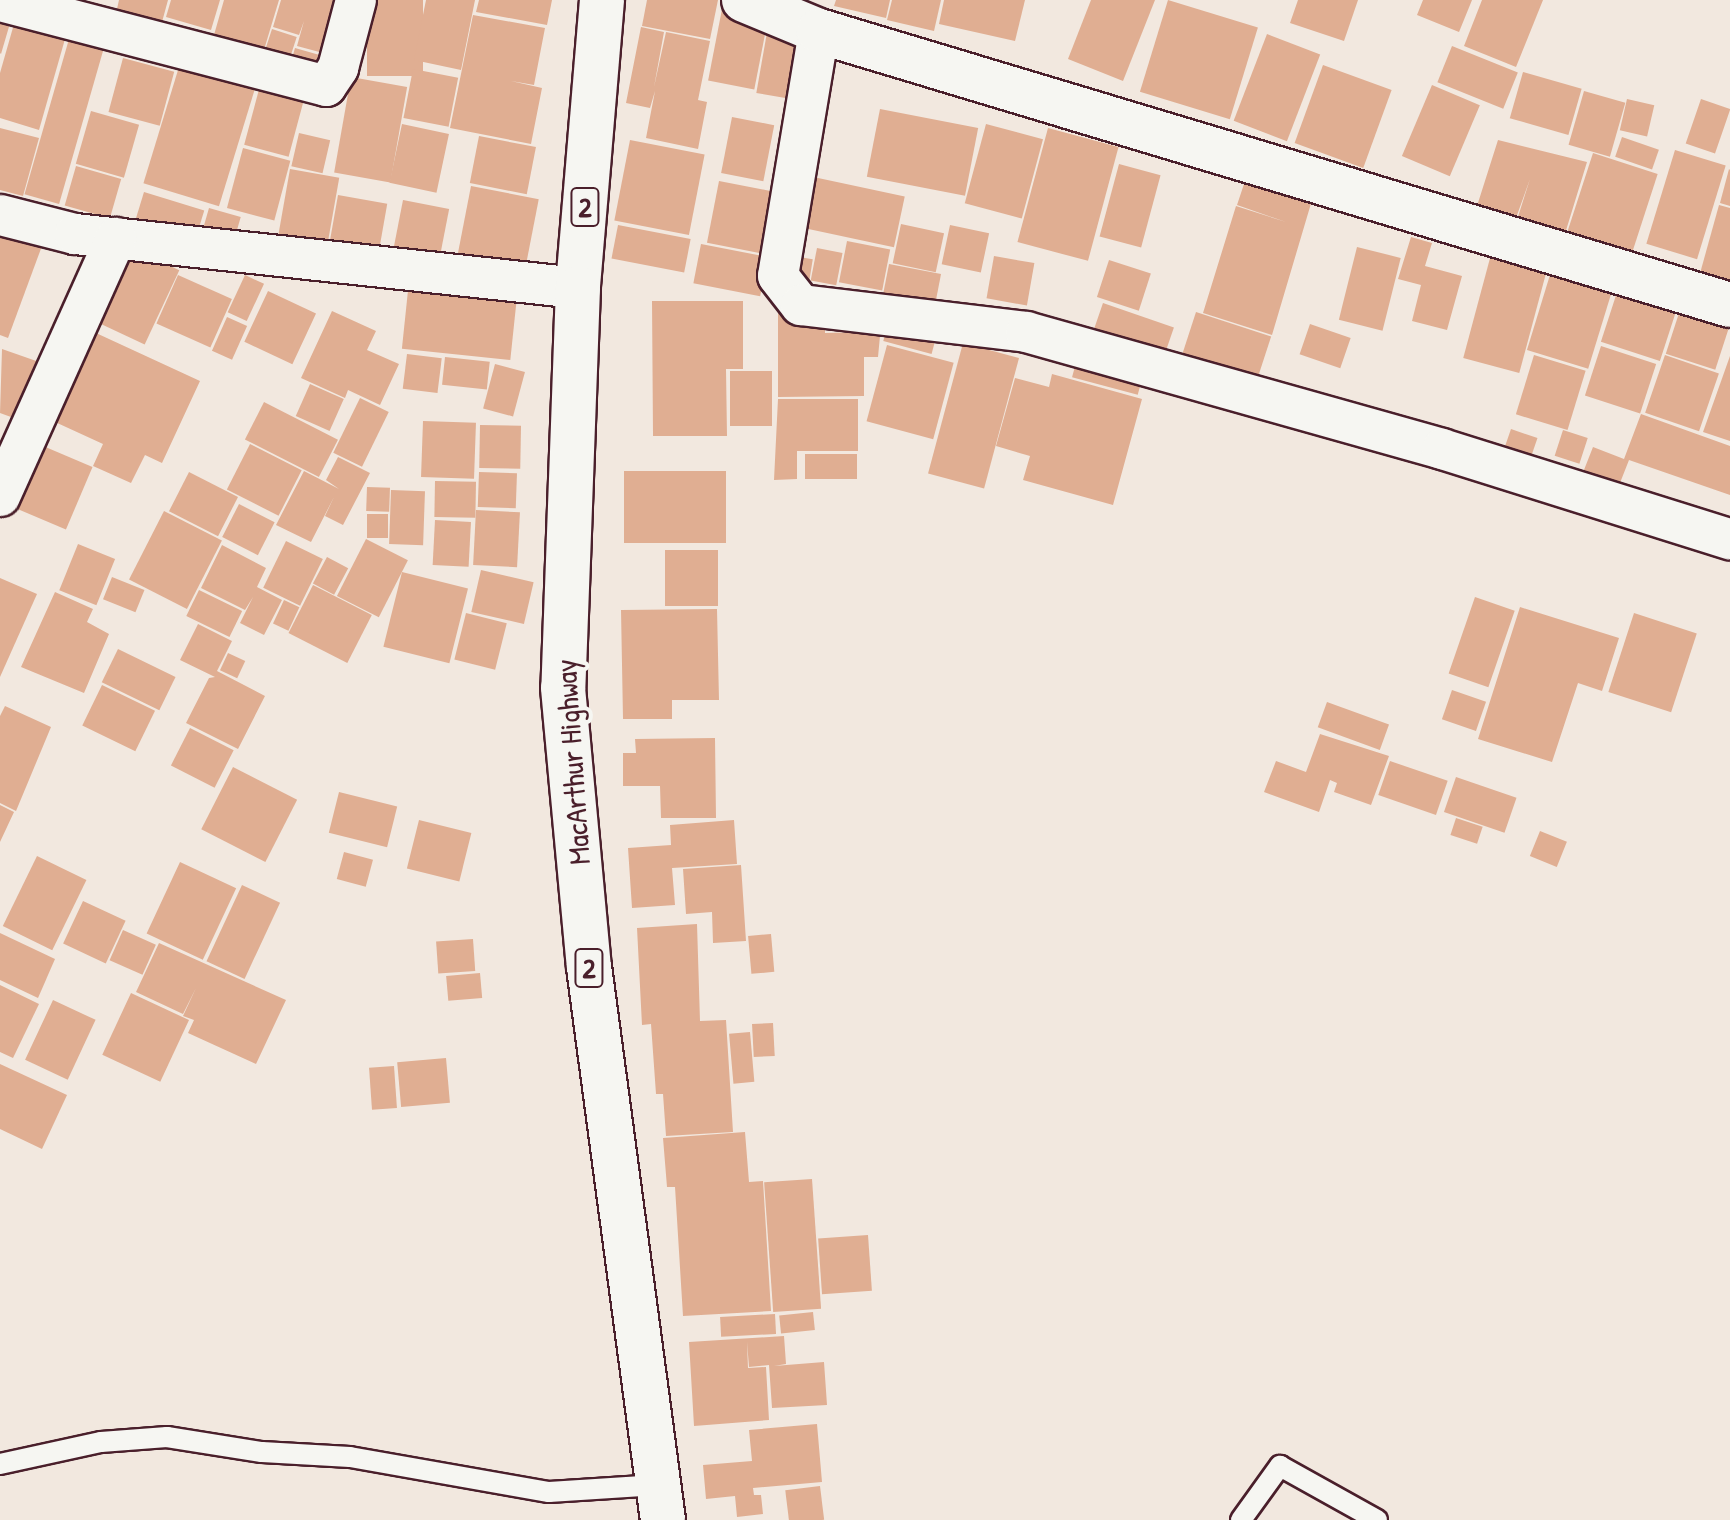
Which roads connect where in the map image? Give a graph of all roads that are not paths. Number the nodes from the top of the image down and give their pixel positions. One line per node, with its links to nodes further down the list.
1 (356, 0): 4 (street)
2 (602, 0): 8 (main road, MacArthur Highway / 2)
3 (744, 0): 5 (main road)
4 (0, 1)
5 (819, 31): 9 (main road); 11 (street)
6 (0, 215): 7 (street)
7 (116, 238): 8 (street); 10 (street)
8 (578, 288): 13 (main road, MacArthur Highway / 2)
9 (1730, 305)
10 (0, 496)
11 (1730, 539)
12 (0, 1464): 13 (lane)
13 (660, 1503)
14 (1241, 1520): 15 (lane)
15 (1377, 1520)

